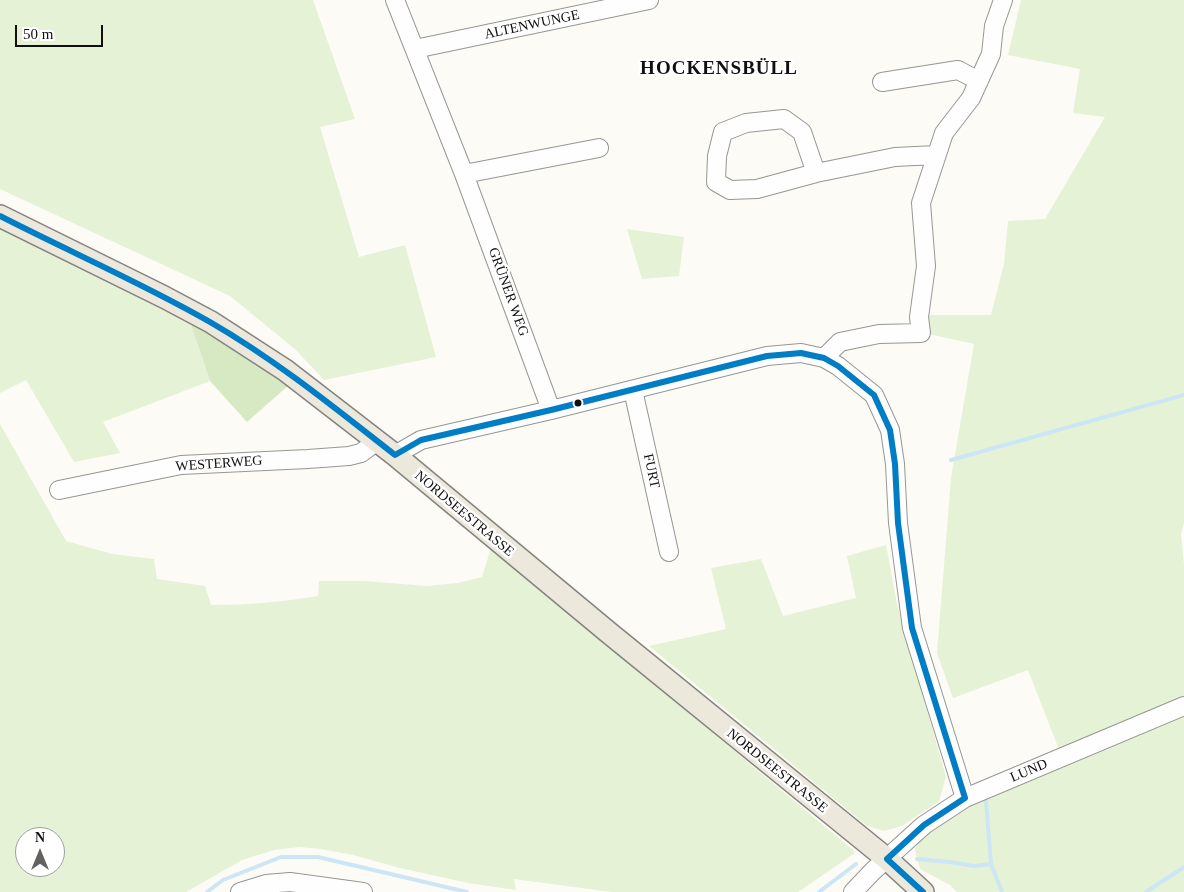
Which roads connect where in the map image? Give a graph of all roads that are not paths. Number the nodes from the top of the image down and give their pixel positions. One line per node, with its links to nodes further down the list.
1 (395, 0): 4 (street, GRÜNER WEG)
2 (649, 0): 4 (street, ALTENWUNGE)
3 (1003, 0): 5 (street)
4 (415, 49): 10 (street, GRÜNER WEG)
5 (979, 81): 6 (street); 8 (street)
6 (882, 82)
7 (599, 148): 10 (street)
8 (936, 155): 9 (street); 12 (street)
9 (816, 173): 9 (street)
10 (464, 174): 14 (street, GRÜNER WEG)
11 (0, 216): 15 (main road, NORDSEESTRASSE)
12 (824, 358): 13 (street); 20 (street)
13 (633, 390): 14 (street); 18 (street, FURT)
14 (551, 410): 16 (street)
15 (377, 441): 16 (main road, NORDSEESTRASSE); 17 (street, WESTERWEG)
16 (395, 455): 21 (main road, NORDSEESTRASSE)
17 (59, 490)
18 (669, 552)
19 (1184, 706): 20 (street, LUND)
20 (964, 798): 21 (street, LUND)
21 (887, 859): 25 (street, LUND); 26 (main road, NORDSEESTRASSE)
22 (344, 891): 23 (street); 24 (street)
23 (240, 892)
24 (363, 892)
25 (853, 892)
26 (923, 892)

